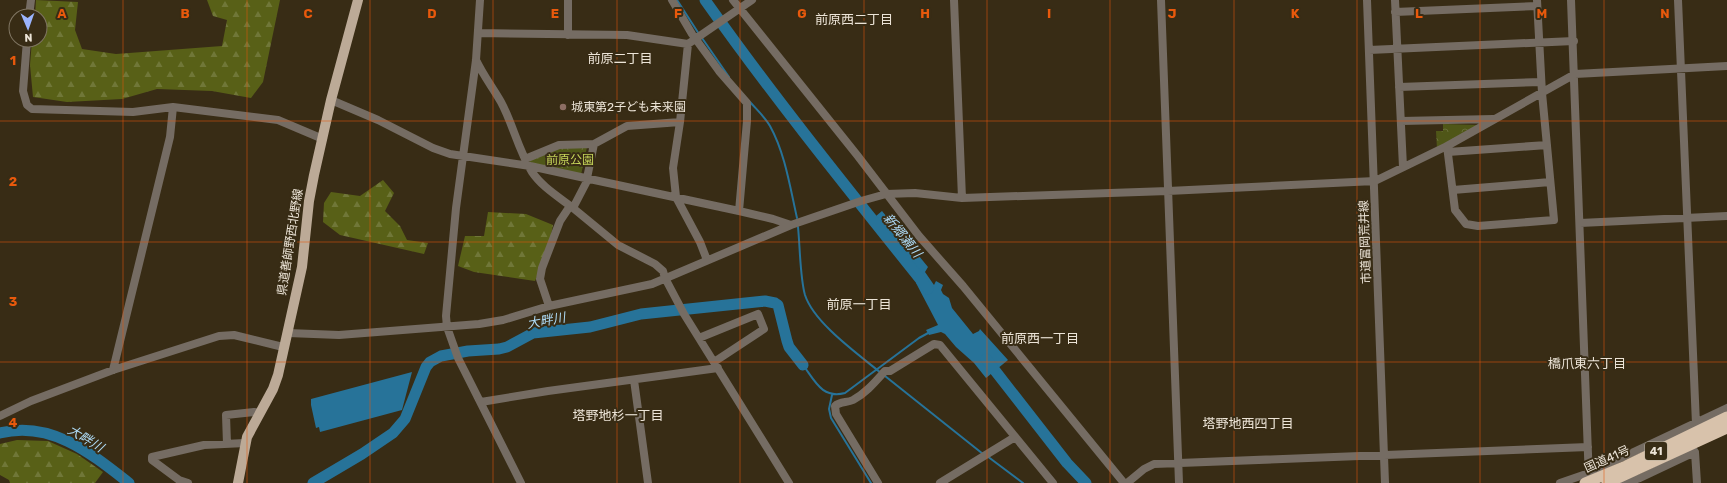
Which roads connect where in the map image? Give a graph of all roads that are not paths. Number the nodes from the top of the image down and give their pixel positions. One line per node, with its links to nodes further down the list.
1 (358, 0): 32 (main road, 県道善師野西北野線)
2 (480, 0): 16 (street)
3 (568, 0): 17 (street)
4 (672, 0): 18 (street)
5 (733, 0): 14 (street)
6 (752, 0): 14 (street)
7 (954, 0): 51 (street)
8 (1161, 0): 48 (street)
9 (1367, 0): 24 (street, 市道富岡荒井線)
10 (1395, 0): 15 (street)
11 (1572, 0): 19 (street)
12 (1678, 0): 27 (street)
13 (1537, 3): 15 (street); 20 (street)
14 (738, 8): 18 (street); 49 (street)
15 (1395, 12): 23 (street)
16 (478, 33): 17 (street); 25 (street)
17 (568, 35): 21 (street)
18 (696, 38): 21 (street); 53 (street)
19 (1574, 41): 20 (street); 28 (street)
20 (1538, 42): 23 (street); 29 (street)
21 (688, 44): 36 (street)
22 (26, 48): 33 (street)
23 (1397, 49): 24 (street); 30 (street)
24 (1369, 50): 45 (street, 市道富岡荒井線)
25 (476, 60): 41 (street); 42 (street)
26 (1727, 66): 27 (street)
27 (1681, 68): 28 (street); 55 (street)
28 (1574, 74): 31 (street); 56 (street)
29 (1541, 82): 30 (street); 31 (street)
30 (1399, 87): 35 (street)
31 (1542, 93): 34 (street); 39 (street)
32 (331, 100): 37 (main road, 県道善師野西北野線); 41 (street)
33 (173, 107): 37 (street); 66 (street)
34 (1494, 119): 35 (street); 40 (street)
35 (1401, 121): 43 (street)
36 (680, 122): 38 (street); 50 (street)
37 (323, 140): 62 (main road, 県道善師野西北野線)
38 (594, 144): 42 (street); 44 (street)
39 (1547, 145): 40 (street); 46 (street)
40 (1447, 149): 43 (street); 47 (street)
41 (462, 156): 42 (street); 61 (street)
42 (527, 163): 44 (street); 52 (street)
43 (1403, 167): 45 (street)
44 (586, 178): 50 (street); 52 (street)
45 (1374, 180): 48 (street); 79 (street, 市道富岡荒井線)
46 (1550, 182): 47 (street); 47 (street)
47 (1453, 190)
48 (1168, 191): 51 (street); 80 (street)
49 (886, 194): 51 (street); 57 (street); 90 (street)
50 (676, 197): 53 (street); 58 (street)
51 (962, 198)
52 (572, 207): 59 (street); 60 (street)
53 (738, 211): 57 (street)
54 (1727, 216): 55 (street)
55 (1686, 218): 56 (street); 73 (street)
56 (1580, 223): 78 (street)
57 (791, 225): 58 (street)
58 (707, 260): 59 (street)
59 (665, 278): 60 (street); 63 (street)
60 (549, 306): 61 (street)
61 (447, 327): 62 (street); 68 (street)
62 (288, 333): 64 (main road, 県道善師野西北野線)
63 (699, 338): 65 (street); 65 (street)
64 (283, 347): 66 (street); 70 (main road, 県道善師野西北野線)
65 (716, 365): 67 (street); 86 (street)
66 (113, 370): 71 (street)
67 (634, 380): 68 (street); 85 (street)
68 (480, 402): 84 (street)
69 (1727, 408): 73 (street)
70 (259, 413): 76 (main road, 県道善師野西北野線); 77 (street)
71 (0, 416)
72 (1727, 417): 81 (highway, 国道41号 / 41)
73 (1696, 424): 81 (street)
74 (1727, 428): 94 (highway, 国道41号 / 41)
75 (1015, 437): 87 (street); 88 (street); 89 (street)
76 (245, 443): 77 (street); 83 (main road, 県道善師野西北野線)
77 (227, 444): 82 (street)
78 (1588, 447): 79 (street); 81 (street)
79 (1384, 455): 80 (street); 92 (street, 市道富岡荒井線)
80 (1178, 463): 90 (street); 91 (street)
81 (1588, 479): 93 (street)
82 (188, 483)
83 (238, 483)
84 (521, 483)
85 (648, 483)
86 (789, 483)
87 (878, 483)
88 (940, 483)
89 (1053, 483)
90 (1125, 483)
91 (1179, 483)
92 (1385, 483)
93 (1560, 483)
94 (1607, 483)
95 (1624, 483): 96 (street)
96 (1697, 483)

